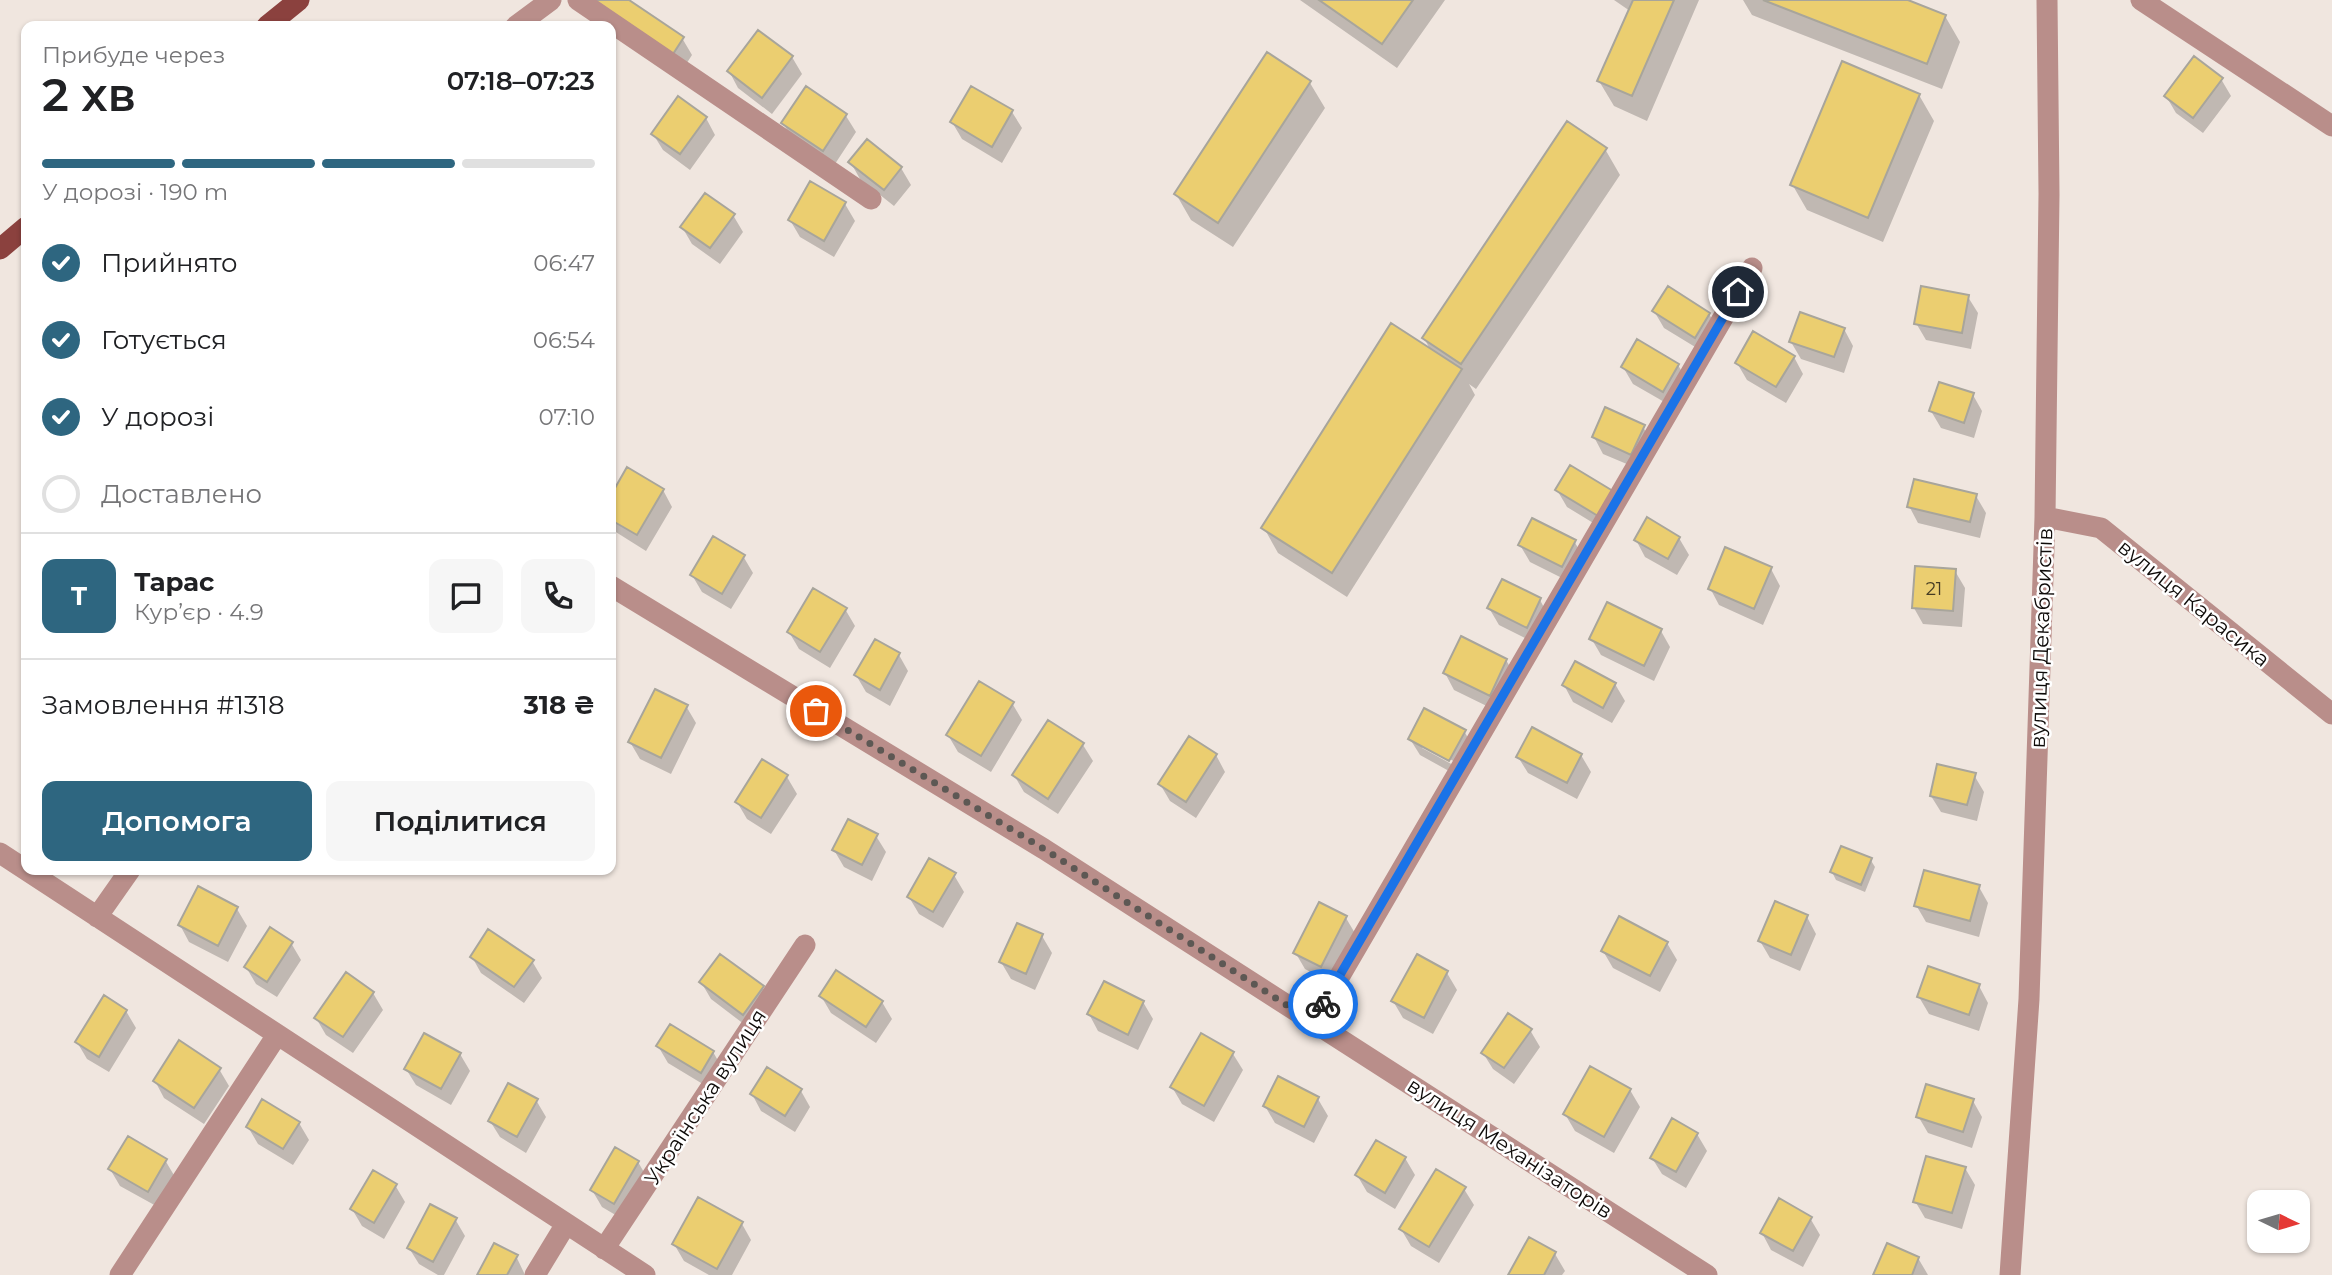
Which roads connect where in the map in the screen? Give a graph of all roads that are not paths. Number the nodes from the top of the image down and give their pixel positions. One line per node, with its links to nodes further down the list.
1 (299, 0): 6 (main road)
2 (551, 0): 7 (street)
3 (578, 0): 8 (street)
4 (2047, 0): 15 (street, вулиця Декабристів)
5 (2141, 0): 10 (street)
6 (273, 21)
7 (523, 21)
8 (609, 21)
9 (616, 26): 11 (street)
10 (2332, 126)
11 (871, 199)
12 (21, 234): 13 (main road)
13 (0, 249)
14 (1752, 268): 24 (street)
15 (2045, 517): 17 (street, вулиця Карасика); 32 (street, вулиця Декабристів)
16 (616, 589): 24 (street, вулиця Механізаторів)
17 (2332, 714)
18 (0, 853): 19 (street)
19 (21, 867)
20 (33, 875): 22 (street)
21 (126, 875): 22 (street)
22 (97, 917): 25 (street)
23 (805, 945): 27 (street, Українська вулиця)
24 (1313, 1022): 31 (street, вулиця Механізаторів)
25 (276, 1035): 26 (street); 28 (street)
26 (566, 1224): 27 (street); 29 (street)
27 (604, 1249): 30 (street)
28 (120, 1275)
29 (535, 1275)
30 (645, 1275)
31 (1707, 1275)
32 (2010, 1275)

